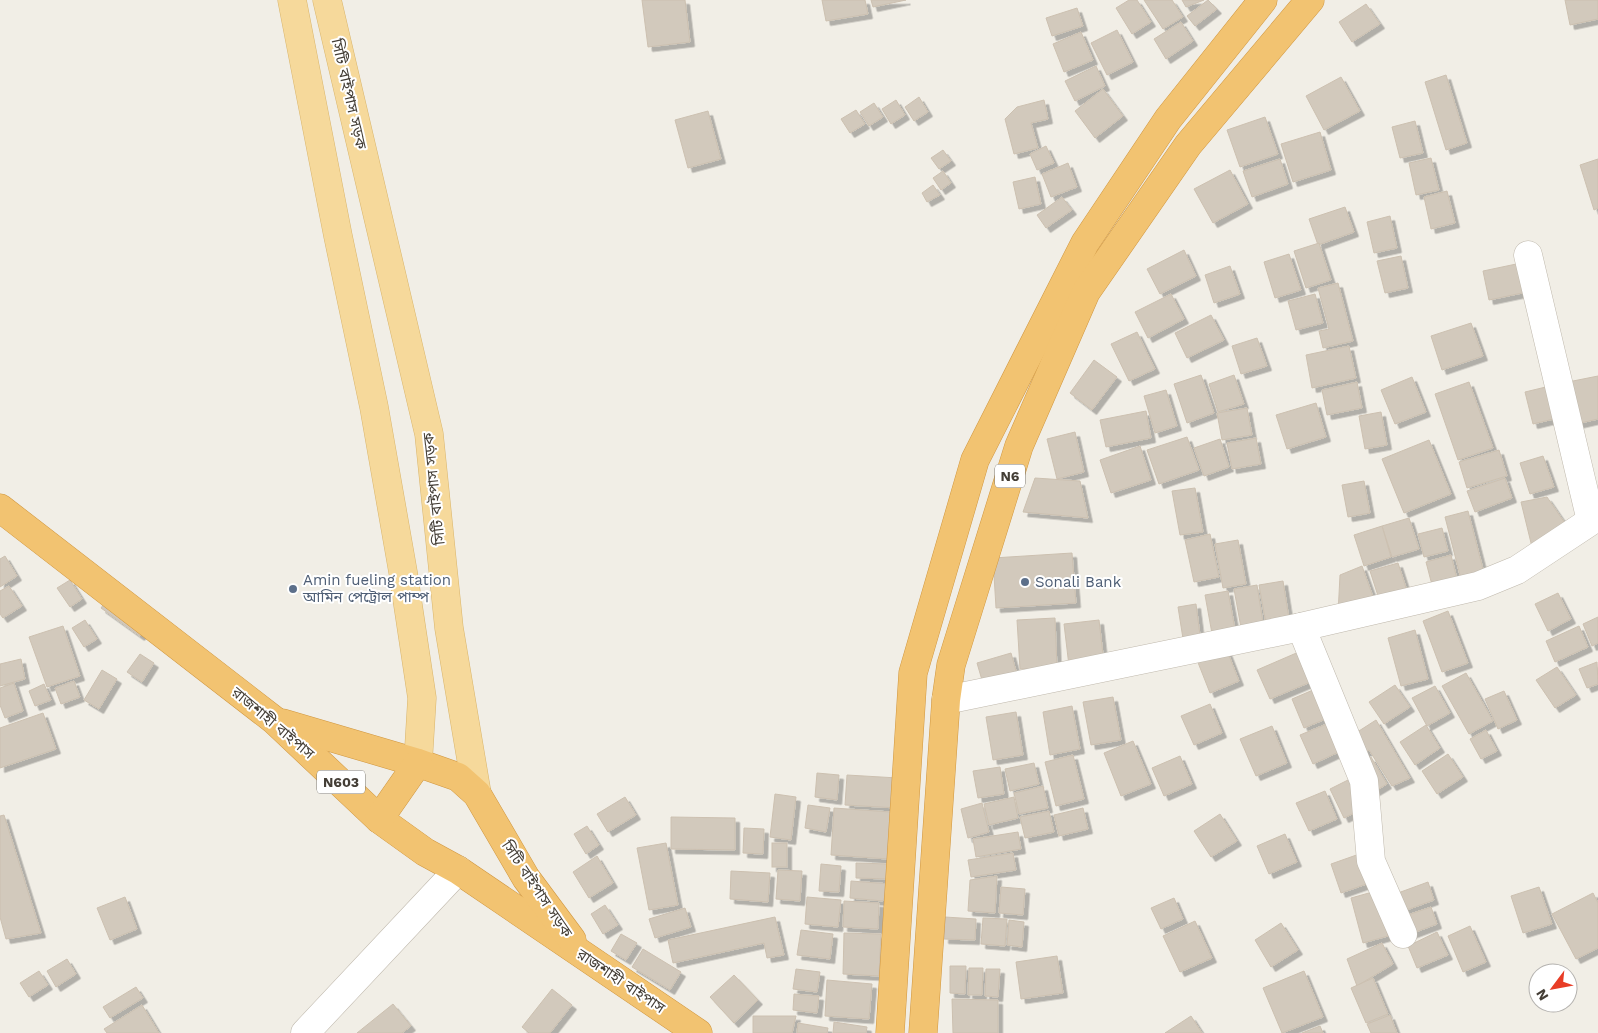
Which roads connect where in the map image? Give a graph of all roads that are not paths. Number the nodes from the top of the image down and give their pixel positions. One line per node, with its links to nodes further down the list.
1 (292, 0): 10 (main road)
2 (327, 0): 11 (main road, সিটি বাইপাস সড়ক)
3 (1263, 0): 18 (highway, N6)
4 (1310, 0): 8 (highway, N6)
5 (1528, 255): 7 (street)
6 (0, 508): 9 (highway, রাজশাহী বাইপাস / N603)
7 (1301, 628): 8 (street); 14 (street)
8 (946, 700): 19 (highway, N6)
9 (274, 720): 10 (highway); 12 (highway, রাজশাহী বাইপাস / N603)
10 (418, 762): 11 (highway); 12 (highway)
11 (477, 794): 15 (highway, সিটি বাইপাস সড়ক / N603)
12 (379, 819): 13 (highway, রাজশাহী বাইপাস / N603)
13 (458, 870): 15 (highway, রাজশাহী বাইপাস / N603); 16 (street)
14 (1403, 934)
15 (583, 956): 17 (highway, রাজশাহী বাইপাস / N603)
16 (305, 1033)
17 (698, 1033)
18 (890, 1033)
19 (924, 1033)

